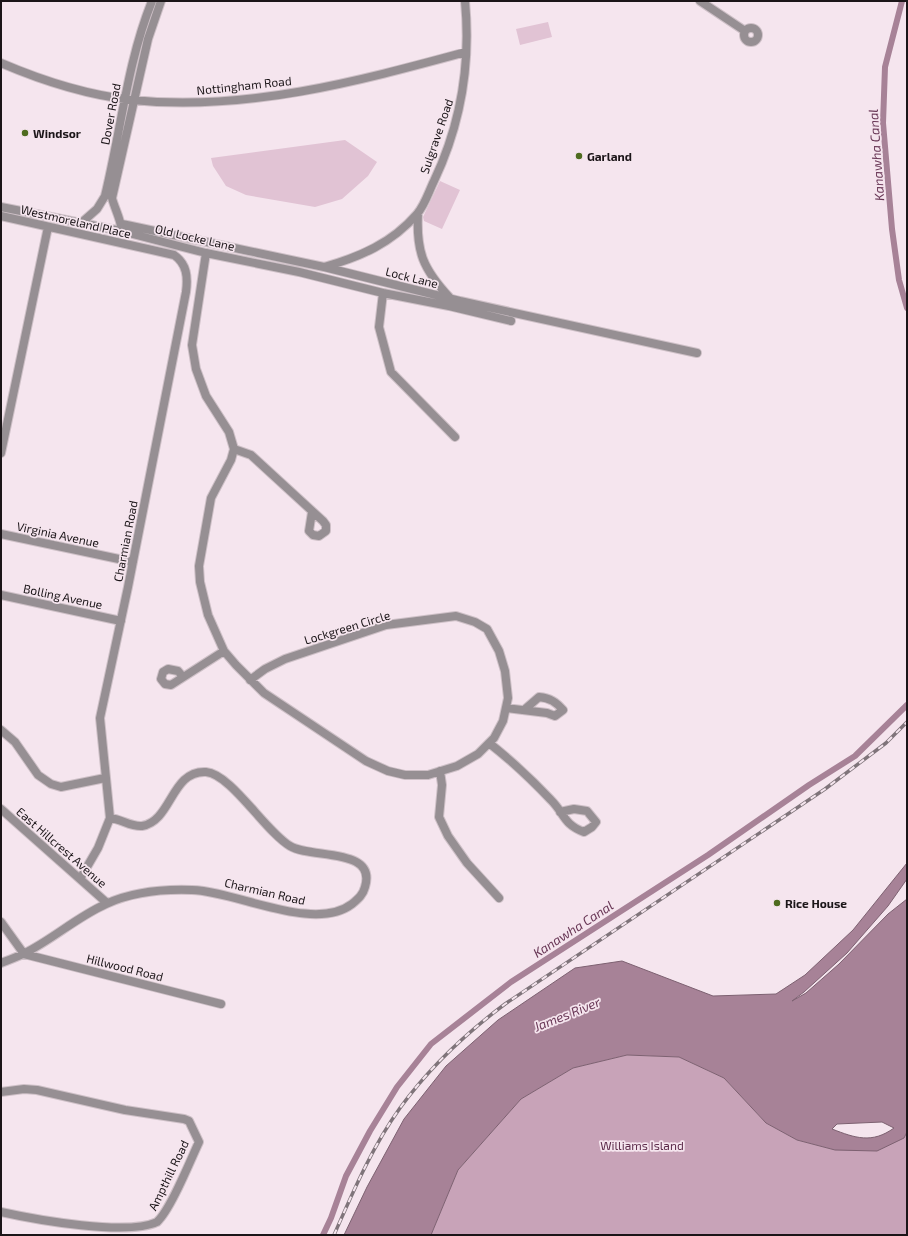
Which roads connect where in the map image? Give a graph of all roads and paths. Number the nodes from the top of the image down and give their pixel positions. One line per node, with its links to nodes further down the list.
1 (152, 1): 8 (street, Dover Road)
2 (161, 1): 8 (street, Dover Road)
3 (465, 1): 6 (street, Sulgrave Road)
4 (700, 1): 5 (street)
5 (745, 31)
6 (466, 52): 8 (street, Nottingham Road); 10 (street, Sulgrave Road)
7 (1, 64): 8 (street, Nottingham Road)
8 (129, 100): 12 (street, Dover Road); 14 (street, Dover Road)
9 (1, 207): 12 (street, Old Locke Lane)
10 (418, 213): 16 (street, Sulgrave Road); 20 (street)
11 (1, 216): 13 (street, Westmoreland Place)
12 (80, 224): 14 (street, Old Locke Lane)
13 (48, 227): 18 (street, Westmoreland Place); 25 (street)
14 (122, 227): 15 (street, Old Locke Lane); 17 (street, Lock Lane)
15 (206, 253): 17 (street, Old Locke Lane); 24 (street)
16 (324, 267): 17 (street, Lock Lane); 20 (street, Lock Lane)
17 (300, 268): 19 (street, Old Locke Lane)
18 (185, 269): 28 (street, Charmian Road)
19 (383, 293): 21 (street, Old Locke Lane); 23 (street)
20 (450, 298): 22 (street, Lock Lane)
21 (511, 321)
22 (696, 353)
23 (455, 437)
24 (234, 449): 26 (street); 31 (street, Lockgreen Circle)
25 (1, 453)
26 (312, 512)
27 (1, 534): 28 (street, Virginia Avenue)
28 (134, 562): 30 (street, Charmian Road)
29 (1, 595): 30 (street, Bolling Avenue)
30 (121, 621): 39 (street, Charmian Road)
31 (224, 651): 32 (street); 33 (street, Lockgreen Circle)
32 (183, 677)
33 (250, 680): 34 (street, Lockgreen Circle); 38 (street, Lockgreen Circle)
34 (506, 708): 35 (street); 37 (street, Lockgreen Circle)
35 (524, 710)
36 (1, 730): 39 (street)
37 (489, 743): 38 (street, Lockgreen Circle); 41 (street)
38 (440, 771): 44 (street)
39 (105, 778): 42 (street, Charmian Road)
40 (1, 809): 43 (street, East Hillcrest Avenue)
41 (560, 812)
42 (110, 818): 43 (street, Charmian Road); 45 (street, Charmian Road)
43 (80, 879): 45 (street, East Hillcrest Avenue)
44 (499, 898)
45 (107, 903): 47 (street, Charmian Road)
46 (1, 922): 47 (street)
47 (24, 954): 48 (street, Charmian Road); 49 (street, Hillwood Road)
48 (1, 963)
49 (221, 1004)
50 (1, 1092): 51 (street, Ampthill Road)
51 (1, 1212)

